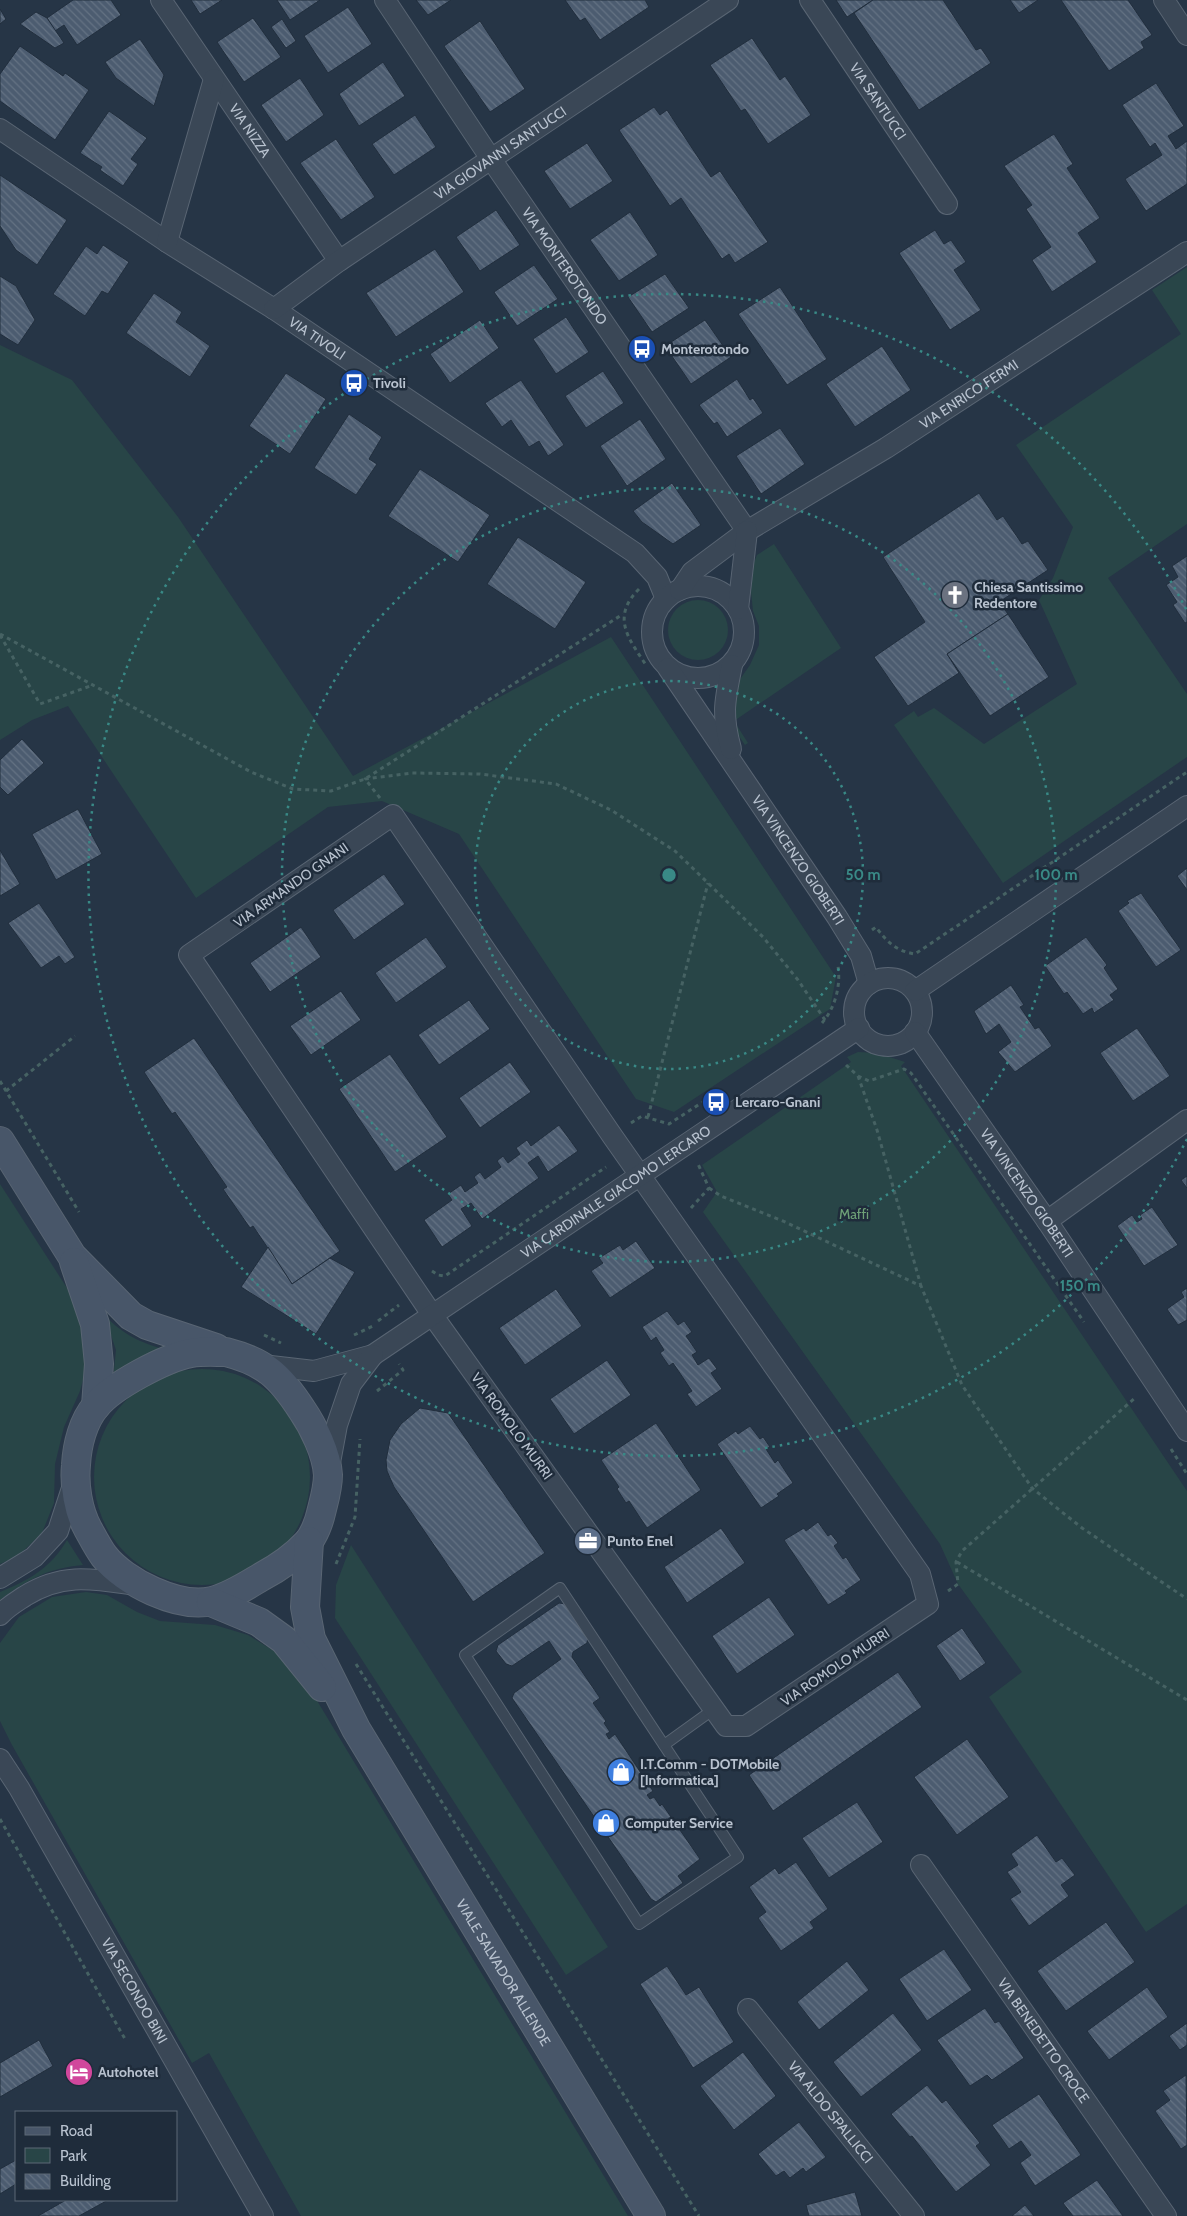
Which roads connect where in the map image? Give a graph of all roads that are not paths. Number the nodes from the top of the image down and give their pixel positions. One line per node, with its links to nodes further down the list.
1 (161, 0): 7 (street, VIA NIZZA)
2 (385, 0): 9 (street, VIA MONTEROTONDO)
3 (728, 0): 9 (street, VIA GIOVANNI SANTUCCI)
4 (810, 0): 10 (street, VIA SANTUCCI)
5 (1164, 0): 6 (street)
6 (1187, 35)
7 (214, 79): 11 (street); 13 (street, VIA NIZZA)
8 (0, 129): 11 (street, VIA TIVOLI)
9 (491, 159): 13 (street, VIA GIOVANNI SANTUCCI); 15 (street, VIA MONTEROTONDO)
10 (947, 204)
11 (167, 242): 14 (street, VIA TIVOLI)
12 (1187, 252): 15 (street, VIA ENRICO FERMI)
13 (339, 261): 14 (street, VIA GIOVANNI SANTUCCI)
14 (274, 309): 16 (street, VIA TIVOLI)
15 (747, 531): 16 (street, VIA ENRICO FERMI); 17 (street)
16 (673, 594): 17 (street, VIA VINCENZO GIOBERTI); 19 (street, VIA VINCENZO GIOBERTI)
17 (738, 609): 18 (street, VIA VINCENZO GIOBERTI)
18 (732, 665): 19 (street); 20 (street, VIA VINCENZO GIOBERTI)
19 (668, 668): 20 (street, VIA VINCENZO GIOBERTI)
20 (735, 766): 22 (street, VIA VINCENZO GIOBERTI)
21 (1187, 806): 23 (street)
22 (869, 984): 23 (street); 24 (street)
23 (915, 991): 25 (street)
24 (859, 1028): 25 (street); 28 (street, VIA CARDINALE GIACOMO LERCARO)
25 (915, 1032): 29 (street, VIA VINCENZO GIOBERTI)
26 (1187, 1120): 29 (street)
27 (0, 1141): 30 (main road)
28 (641, 1175): 31 (street, VIA CARDINALE GIACOMO LERCARO); 31 (street, VIA ARMANDO GNANI); 44 (street, VIA ROMOLO MURRI)
29 (1047, 1221): 36 (street, VIA VINCENZO GIOBERTI)
30 (72, 1256): 33 (main road); 35 (main road)
31 (433, 1316): 32 (street, VIA CARDINALE GIACOMO LERCARO); 44 (street, VIA ROMOLO MURRI)
32 (380, 1351): 34 (street, VIA CARDINALE GIACOMO LERCARO); 37 (street, VIA CARDINALE GIACOMO LERCARO)
33 (226, 1352): 34 (main road); 35 (main road)
34 (262, 1365): 37 (main road)
35 (96, 1406): 38 (main road)
36 (1187, 1431)
37 (328, 1474): 39 (main road)
38 (74, 1479): 40 (street); 41 (main road)
39 (309, 1541): 42 (main road); 45 (main road, VIALE SALVADOR ALLENDE)
40 (0, 1578)
41 (136, 1584): 42 (main road); 43 (street)
42 (211, 1602): 45 (main road, VIALE SALVADOR ALLENDE)
43 (0, 1615)
44 (714, 1709): 46 (lane)
45 (356, 1729): 51 (main road, VIALE SALVADOR ALLENDE)
46 (664, 1745): 46 (lane)
47 (1, 1759): 50 (street, VIA SECONDO BINI)
48 (922, 1864): 53 (street, VIA BENEDETTO CROCE)
49 (748, 2009): 52 (street, VIA ALDO SPALLICCI)
50 (263, 2216)
51 (651, 2216)
52 (914, 2216)
53 (1166, 2216)

